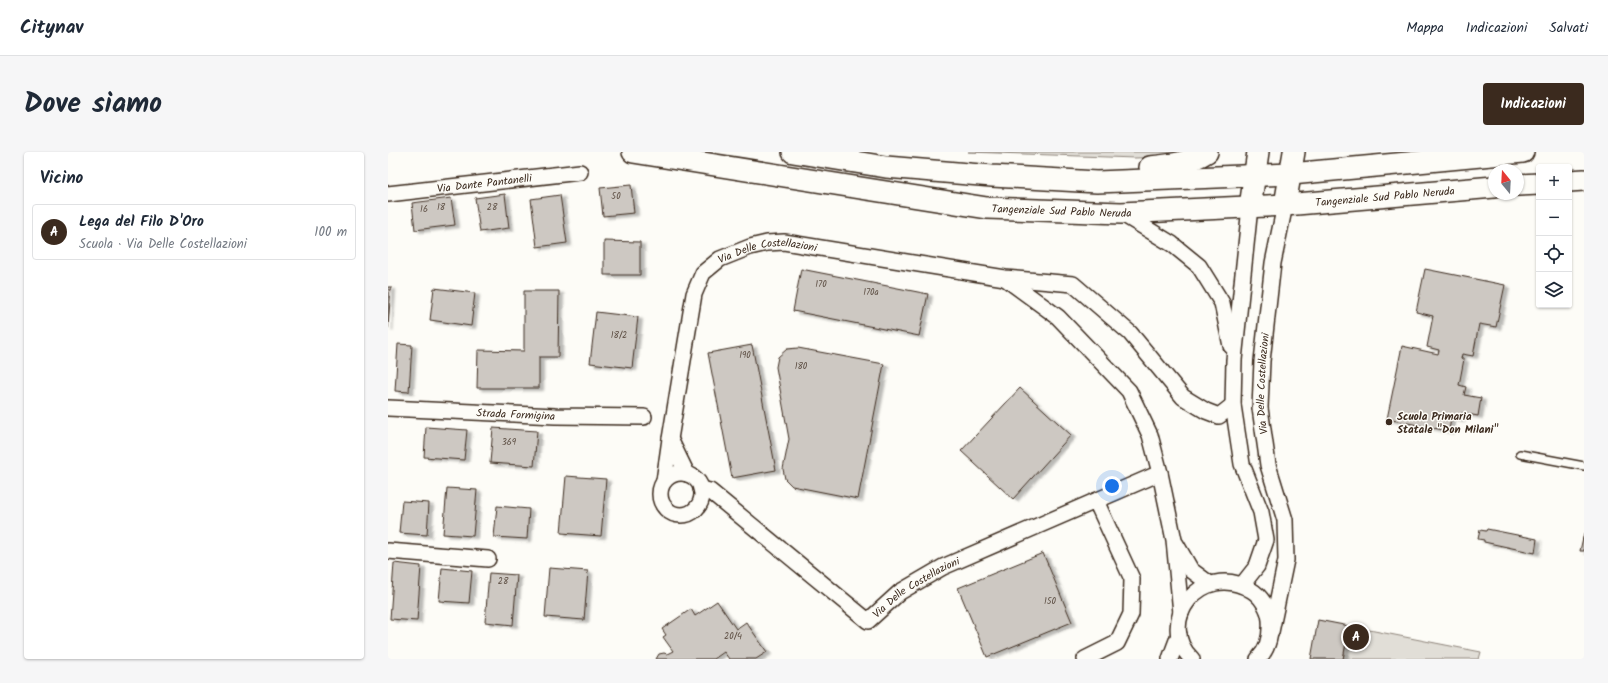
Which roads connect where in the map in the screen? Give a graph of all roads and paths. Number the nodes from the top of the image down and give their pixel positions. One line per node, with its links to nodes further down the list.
1 (633, 152): 21 (main road, Tangenziale Sud Pablo Neruda)
2 (793, 152): 13 (main road)
3 (1207, 152): 13 (main road)
4 (1258, 152): 11 (main road)
5 (1294, 152): 10 (main road)
6 (1452, 152): 8 (main road)
7 (1523, 152): 8 (main road)
8 (1479, 156): 10 (main road)
9 (580, 172): 18 (street, Via Dante Pantanelli)
10 (1290, 174): 11 (main road); 19 (main road)
11 (1255, 176): 13 (main road); 20 (main road)
12 (1584, 180): 14 (main road)
13 (1097, 182)
14 (1572, 182)
15 (1536, 184): 16 (main road)
16 (1524, 185)
17 (1488, 188): 19 (main road, Tangenziale Sud Pablo Neruda)
18 (388, 194)
19 (1285, 205): 20 (main road, Tangenziale Sud Pablo Neruda); 41 (street, Via Delle Costellazioni)
20 (1250, 207): 21 (main road, Tangenziale Sud Pablo Neruda); 23 (street)
21 (1121, 213): 23 (street)
22 (1005, 278): 24 (street, Via Delle Costellazioni); 27 (street, Via Delle Costellazioni); 30 (street, Via Delle Costellazioni)
23 (1234, 360): 24 (street)
24 (1233, 405): 39 (street)
25 (388, 408): 26 (street, Strada Formigina)
26 (644, 417)
27 (670, 439): 31 (street, Via Delle Costellazioni); 32 (street, Via Delle Costellazioni)
28 (1520, 454): 29 (lane)
29 (1584, 466)
30 (1160, 473): 34 (street, Via Delle Costellazioni); 35 (street, Via Delle Costellazioni)
31 (687, 474): 32 (street); 33 (street, Via Delle Costellazioni)
32 (664, 481): 33 (street, Via Delle Costellazioni)
33 (701, 489): 34 (street, Via Delle Costellazioni)
34 (1096, 500): 43 (street)
35 (1174, 540): 38 (street, Via Delle Costellazioni); 40 (street, Via Delle Costellazioni)
36 (388, 551): 37 (street)
37 (488, 560)
38 (1210, 584): 39 (street); 40 (street)
39 (1242, 585): 41 (street)
40 (1181, 613): 42 (street)
41 (1271, 632): 46 (street, Via Delle Costellazioni)
42 (1179, 634): 44 (street); 45 (street)
43 (1085, 659)
44 (1170, 659)
45 (1192, 659)
46 (1258, 659)

